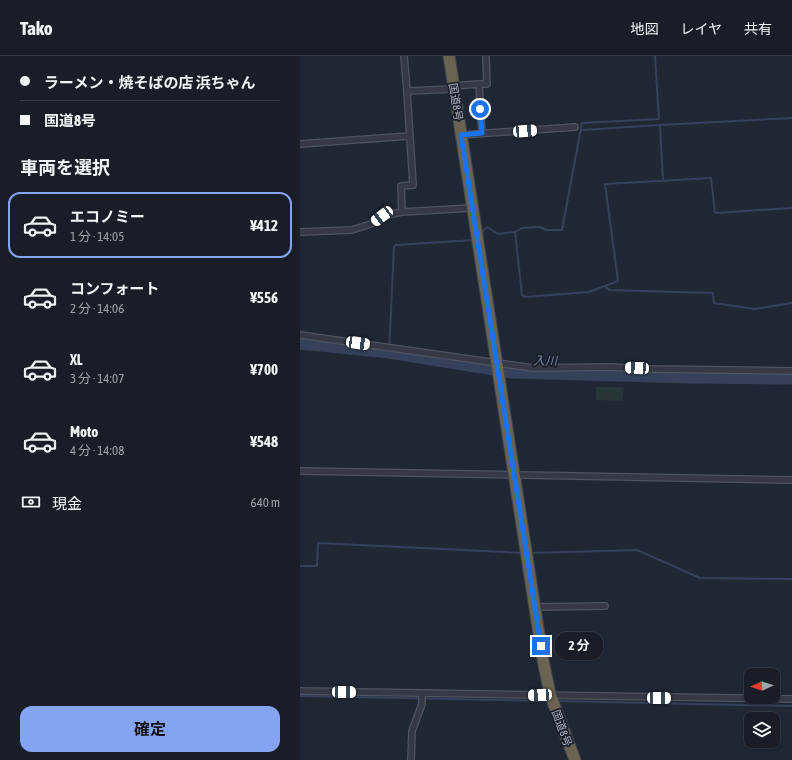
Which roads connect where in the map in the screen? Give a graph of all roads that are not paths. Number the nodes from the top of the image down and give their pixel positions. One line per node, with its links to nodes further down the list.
1 (404, 56): 6 (street)
2 (449, 56): 5 (highway, 国道8号)
3 (486, 57): 4 (street)
4 (479, 84): 5 (street); 8 (street)
5 (454, 88): 6 (street); 9 (highway, 国道8号)
6 (407, 91): 10 (street)
7 (576, 127): 8 (street)
8 (482, 133): 9 (street)
9 (461, 135): 12 (highway, 国道8号)
10 (409, 136): 11 (street); 13 (street)
11 (300, 144)
12 (472, 208): 13 (street); 16 (highway, 国道8号)
13 (402, 212): 14 (street)
14 (300, 232)
15 (300, 335): 16 (street)
16 (496, 362): 17 (street); 19 (highway, 国道8号)
17 (792, 371)
18 (300, 471): 19 (street)
19 (514, 476): 20 (street); 22 (highway, 国道8号)
20 (792, 480)
21 (605, 606): 22 (street)
22 (535, 607): 25 (highway, 国道8号)
23 (300, 691): 24 (street)
24 (422, 694): 25 (street); 27 (street)
25 (550, 694): 26 (street); 28 (highway, 国道8号)
26 (792, 699)
27 (411, 760)
28 (575, 760)

